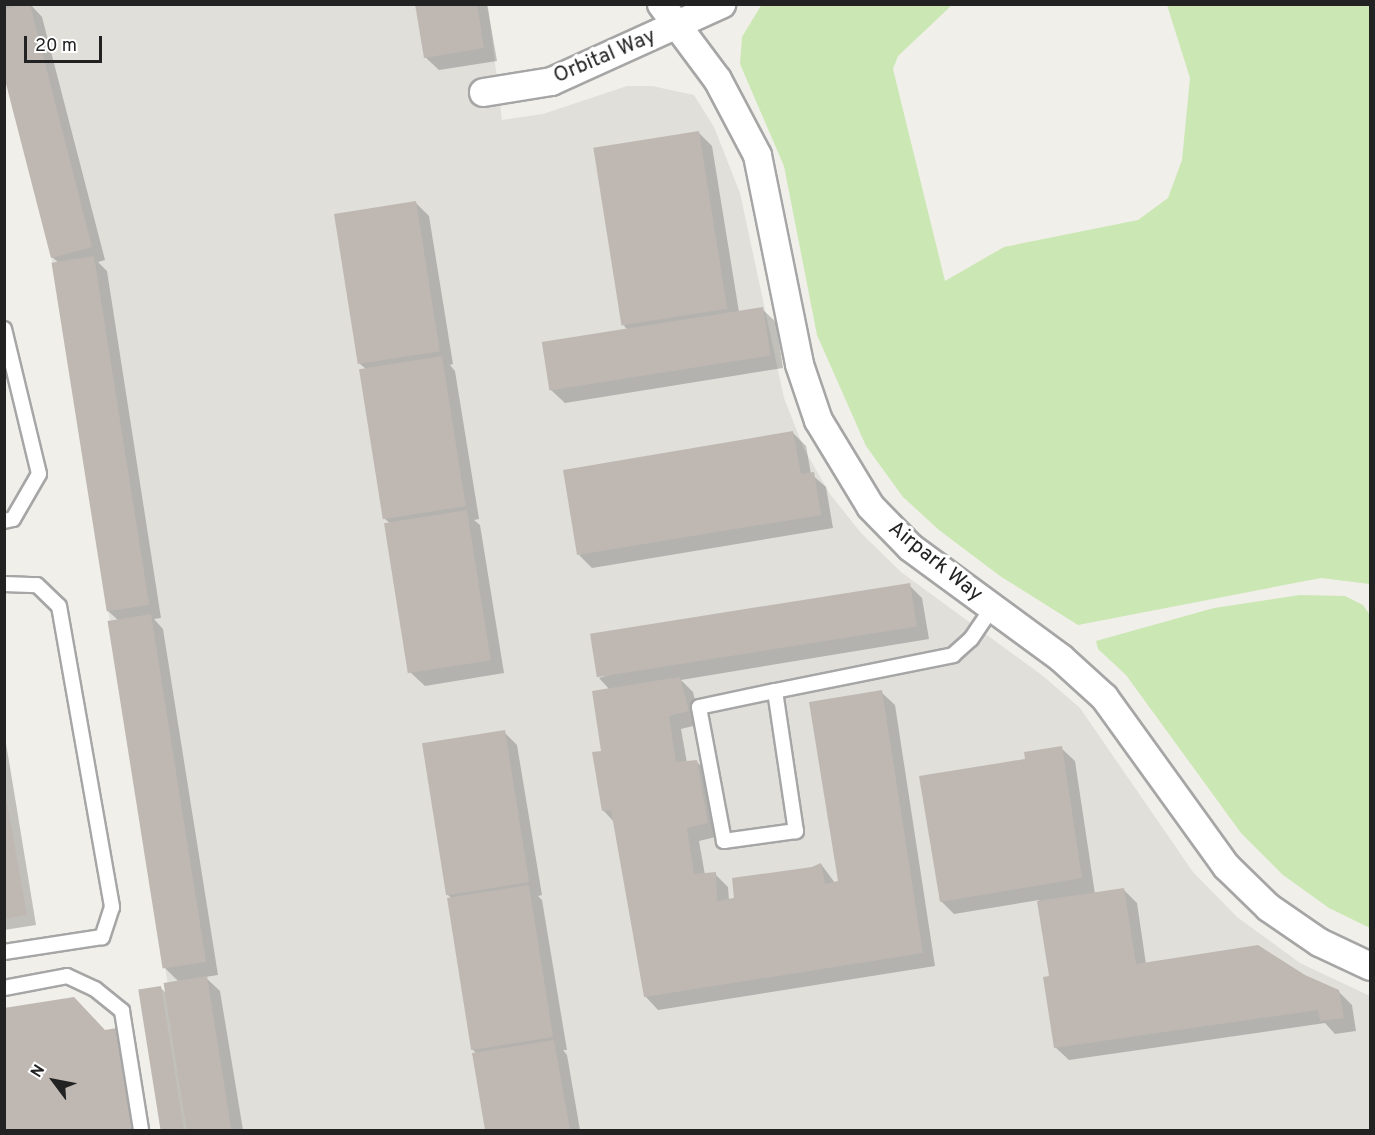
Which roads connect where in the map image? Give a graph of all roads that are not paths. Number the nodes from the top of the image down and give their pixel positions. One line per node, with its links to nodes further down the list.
1 (661, 4): 3 (street, Airpark Way)
2 (722, 4): 3 (street, Orbital Way)
3 (677, 26): 4 (street, Orbital Way); 8 (street, Airpark Way)
4 (483, 92)
5 (4, 329): 6 (lane)
6 (4, 521)
7 (4, 584): 10 (lane)
8 (992, 608): 9 (lane); 11 (street, Airpark Way)
9 (775, 691): 9 (lane)
10 (4, 952)
11 (1371, 966)
12 (4, 988): 13 (lane)
13 (141, 1131)

